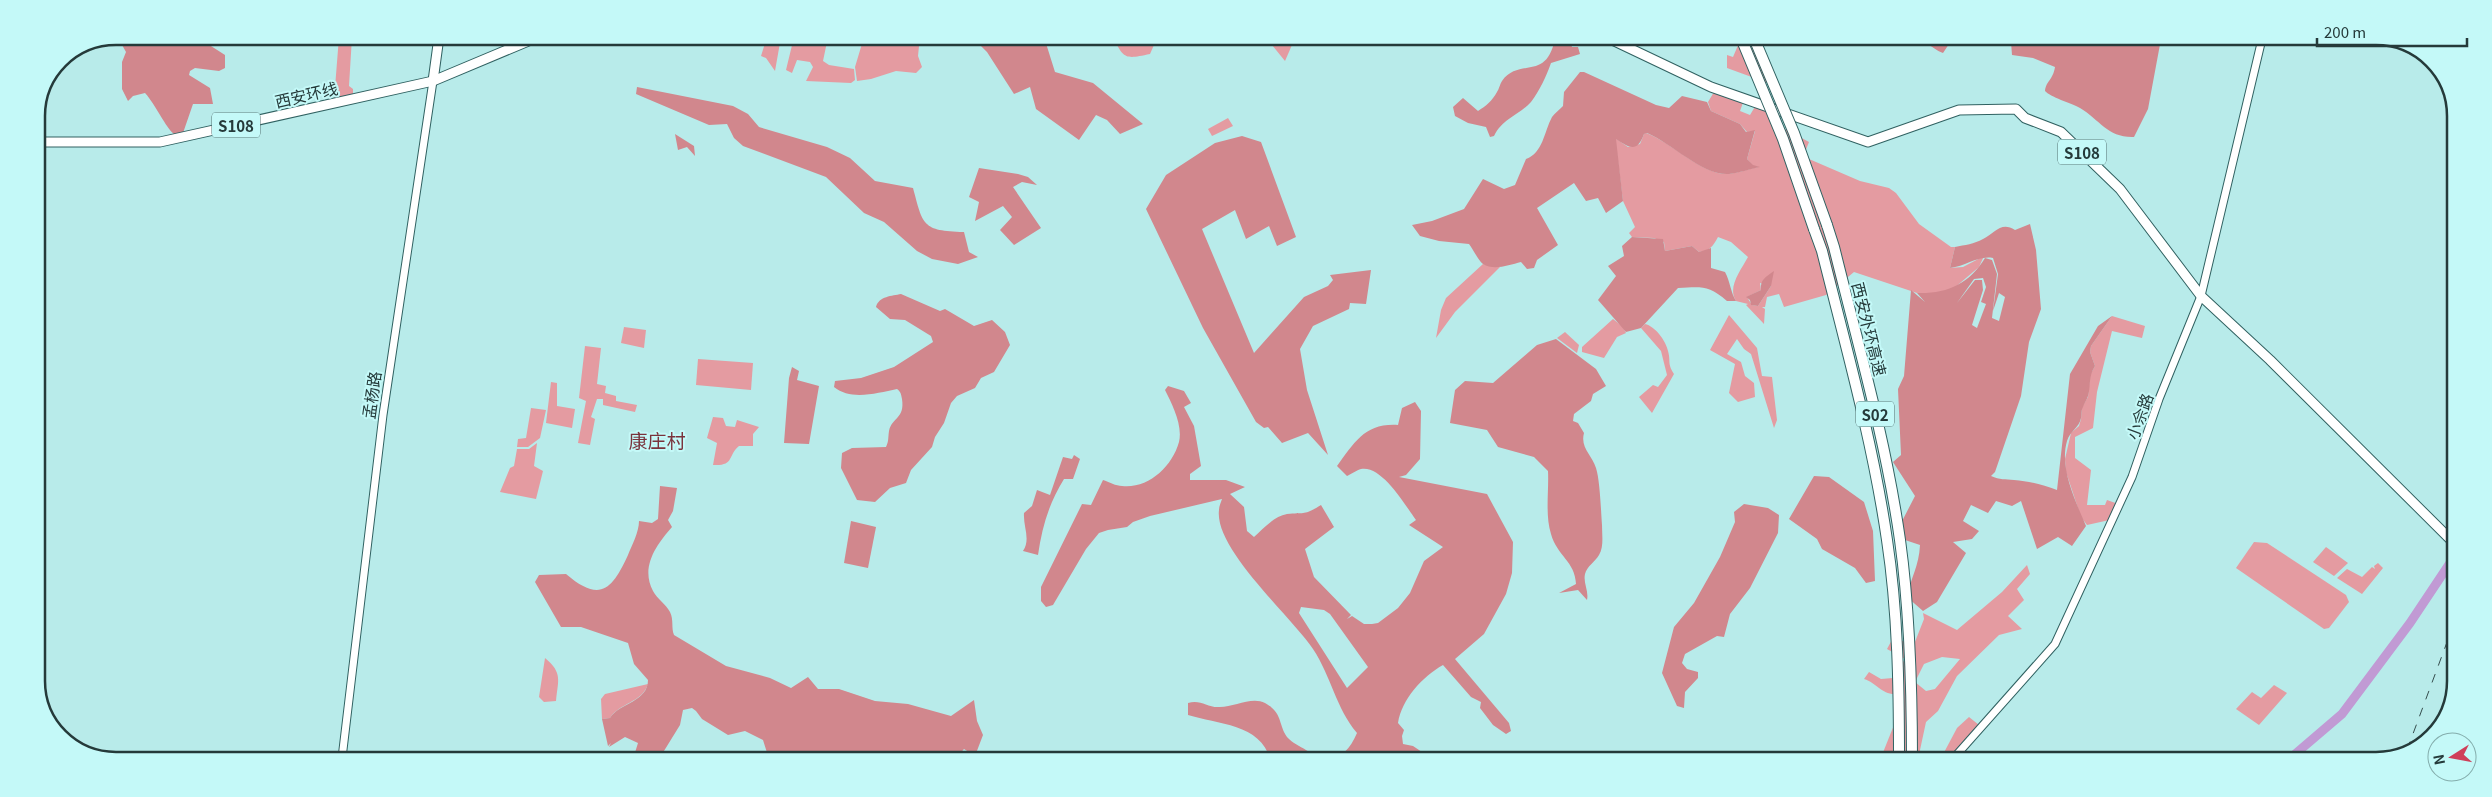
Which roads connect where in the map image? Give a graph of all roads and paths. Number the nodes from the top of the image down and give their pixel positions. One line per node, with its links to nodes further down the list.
1 (438, 45): 7 (main road, 孟杨路)
2 (518, 45): 7 (main road, S108)
3 (1623, 45): 9 (main road, S108)
4 (1744, 45): 12 (highway, 西安外环高速 / S02, bridge)
5 (1757, 45): 13 (highway, 西安外环高速 / S02, bridge)
6 (2261, 45): 9 (street, 小佘路)
7 (433, 80): 8 (main road, 西安环线 / S108); 11 (street, 孟杨路)
8 (45, 142)
9 (2201, 296): 10 (main road, S108); 14 (street, 小佘路)
10 (2447, 536)
11 (343, 752)
12 (1899, 752)
13 (1912, 752)
14 (1959, 752)

